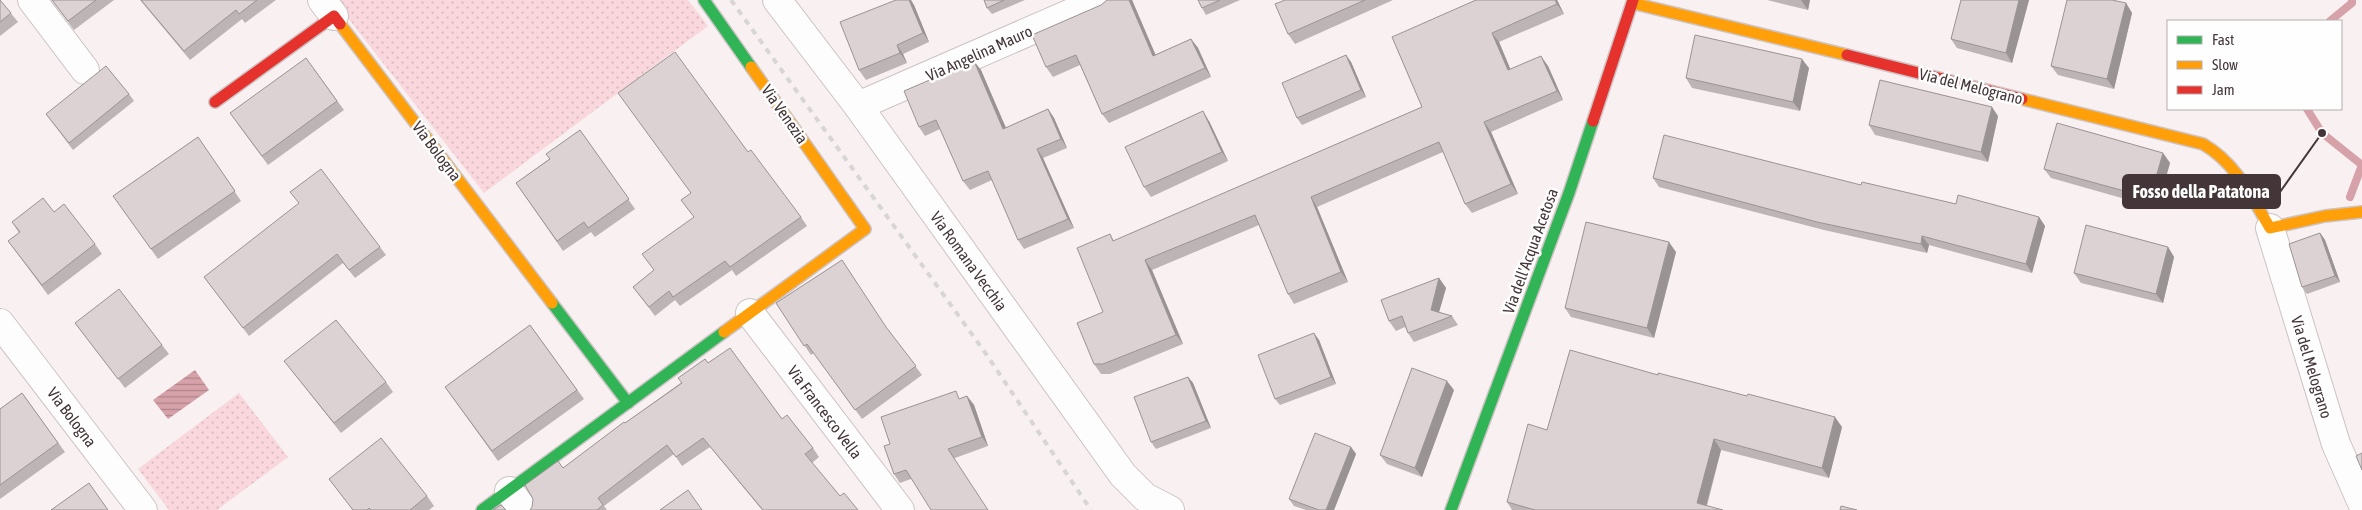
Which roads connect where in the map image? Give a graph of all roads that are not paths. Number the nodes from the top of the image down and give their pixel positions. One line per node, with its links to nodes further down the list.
1 (32, 0): 7 (street)
2 (704, 0): 12 (street, Via Venezia)
3 (777, 0): 9 (street, Via Romana Vecchia)
4 (1101, 0): 9 (street, Via Angelina Mauro)
5 (1633, 1): 11 (street, Via del Melograno); 21 (street, Via dell'Acqua Acetosa)
6 (328, 8): 8 (street, Via Bologna); 14 (street, Via Bologna)
7 (85, 70)
8 (214, 102)
9 (858, 106): 20 (street, Via Romana Vecchia)
10 (2362, 212): 11 (street)
11 (2270, 228): 16 (street, Via del Melograno)
12 (750, 313): 14 (street); 19 (street, Via Francesco Vella)
13 (0, 323): 17 (street, Via Bologna)
14 (628, 403): 15 (street)
15 (517, 500): 18 (street)
16 (2362, 503)
17 (143, 510)
18 (482, 510)
19 (900, 510)
20 (1170, 510)
21 (1452, 510)

